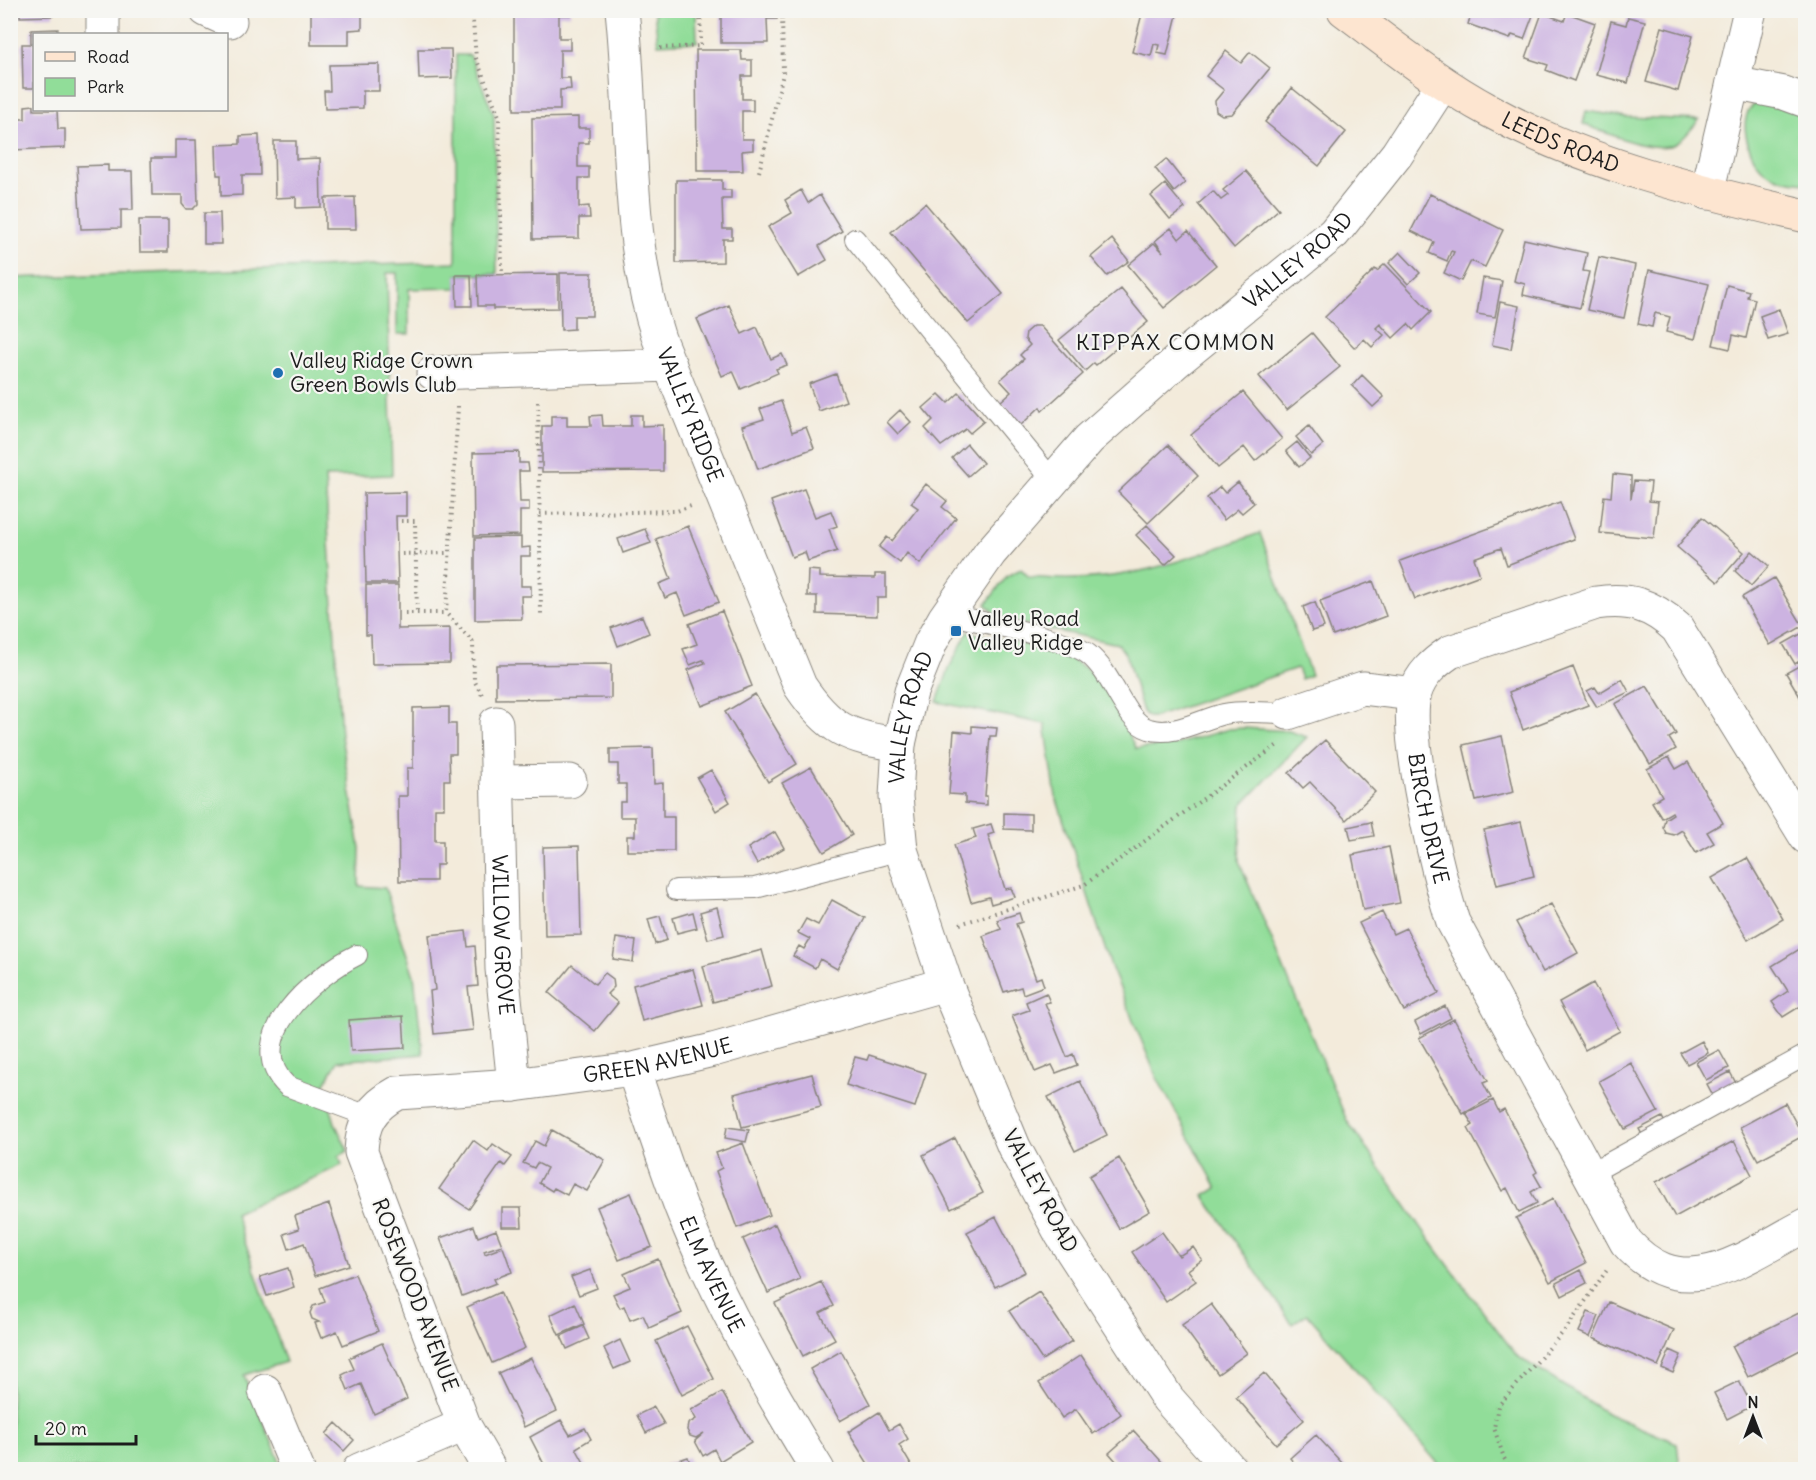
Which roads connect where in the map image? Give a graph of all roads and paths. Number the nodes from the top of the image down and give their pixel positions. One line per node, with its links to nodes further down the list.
1 (103, 10): 8 (street)
2 (472, 10): 17 (path)
3 (622, 10): 9 (street, VALLEY RIDGE)
4 (700, 10): 9 (path)
5 (782, 10): 13 (path)
6 (1344, 10): 10 (main road, LEEDS ROAD)
7 (1750, 10): 11 (street)
8 (103, 33)
9 (626, 49): 18 (street, VALLEY RIDGE)
10 (1443, 83): 14 (main road, LEEDS ROAD); 21 (street, VALLEY ROAD)
11 (1733, 83): 12 (street); 14 (street)
12 (1806, 101)
13 (759, 172)
14 (1707, 193): 15 (main road, LEEDS ROAD)
15 (1806, 216)
16 (855, 239): 21 (lane)
17 (502, 271)
18 (670, 365): 19 (street); 22 (street, VALLEY RIDGE)
19 (537, 369): 20 (street); 23 (path)
20 (447, 372): 25 (path)
21 (1053, 481): 32 (street, VALLEY ROAD)
22 (722, 493): 23 (path); 36 (street, VALLEY RIDGE)
23 (540, 514): 31 (path)
24 (401, 521): 27 (path)
25 (449, 553): 27 (path); 30 (path)
26 (402, 554): 27 (path)
27 (416, 554): 29 (path)
28 (405, 613): 29 (path)
29 (417, 613): 30 (path)
30 (446, 613): 34 (path)
31 (541, 614)
32 (948, 614): 35 (lane); 36 (street, VALLEY ROAD)
33 (1414, 694): 35 (street); 39 (street, BIRCH DRIVE); 49 (street, BIRCH DRIVE)
34 (496, 723): 38 (street, WILLOW GROVE)
35 (1285, 727): 42 (path)
36 (899, 744): 40 (street, VALLEY ROAD)
37 (570, 781): 38 (street)
38 (497, 782): 47 (street, WILLOW GROVE)
39 (1806, 837)
40 (901, 850): 41 (lane); 42 (street, VALLEY ROAD)
41 (676, 890)
42 (928, 933): 44 (street, VALLEY ROAD)
43 (357, 955): 48 (lane)
44 (946, 984): 46 (street, GREEN AVENUE); 58 (street, VALLEY ROAD)
45 (1806, 1054): 49 (lane)
46 (633, 1069): 47 (street, GREEN AVENUE); 57 (street, ELM AVENUE)
47 (514, 1085): 48 (street, GREEN AVENUE)
48 (368, 1116): 53 (street, ROSEWOOD AVENUE)
49 (1589, 1174): 51 (street, BIRCH DRIVE)
50 (1806, 1225): 51 (street, BIRCH DRIVE)
51 (1626, 1242): 59 (path)
52 (265, 1391): 54 (street)
53 (464, 1425): 55 (street); 56 (street, ROSEWOOD AVENUE)
54 (298, 1470)
55 (359, 1470)
56 (490, 1470)
57 (818, 1470)
58 (1231, 1470)
59 (1511, 1470)

